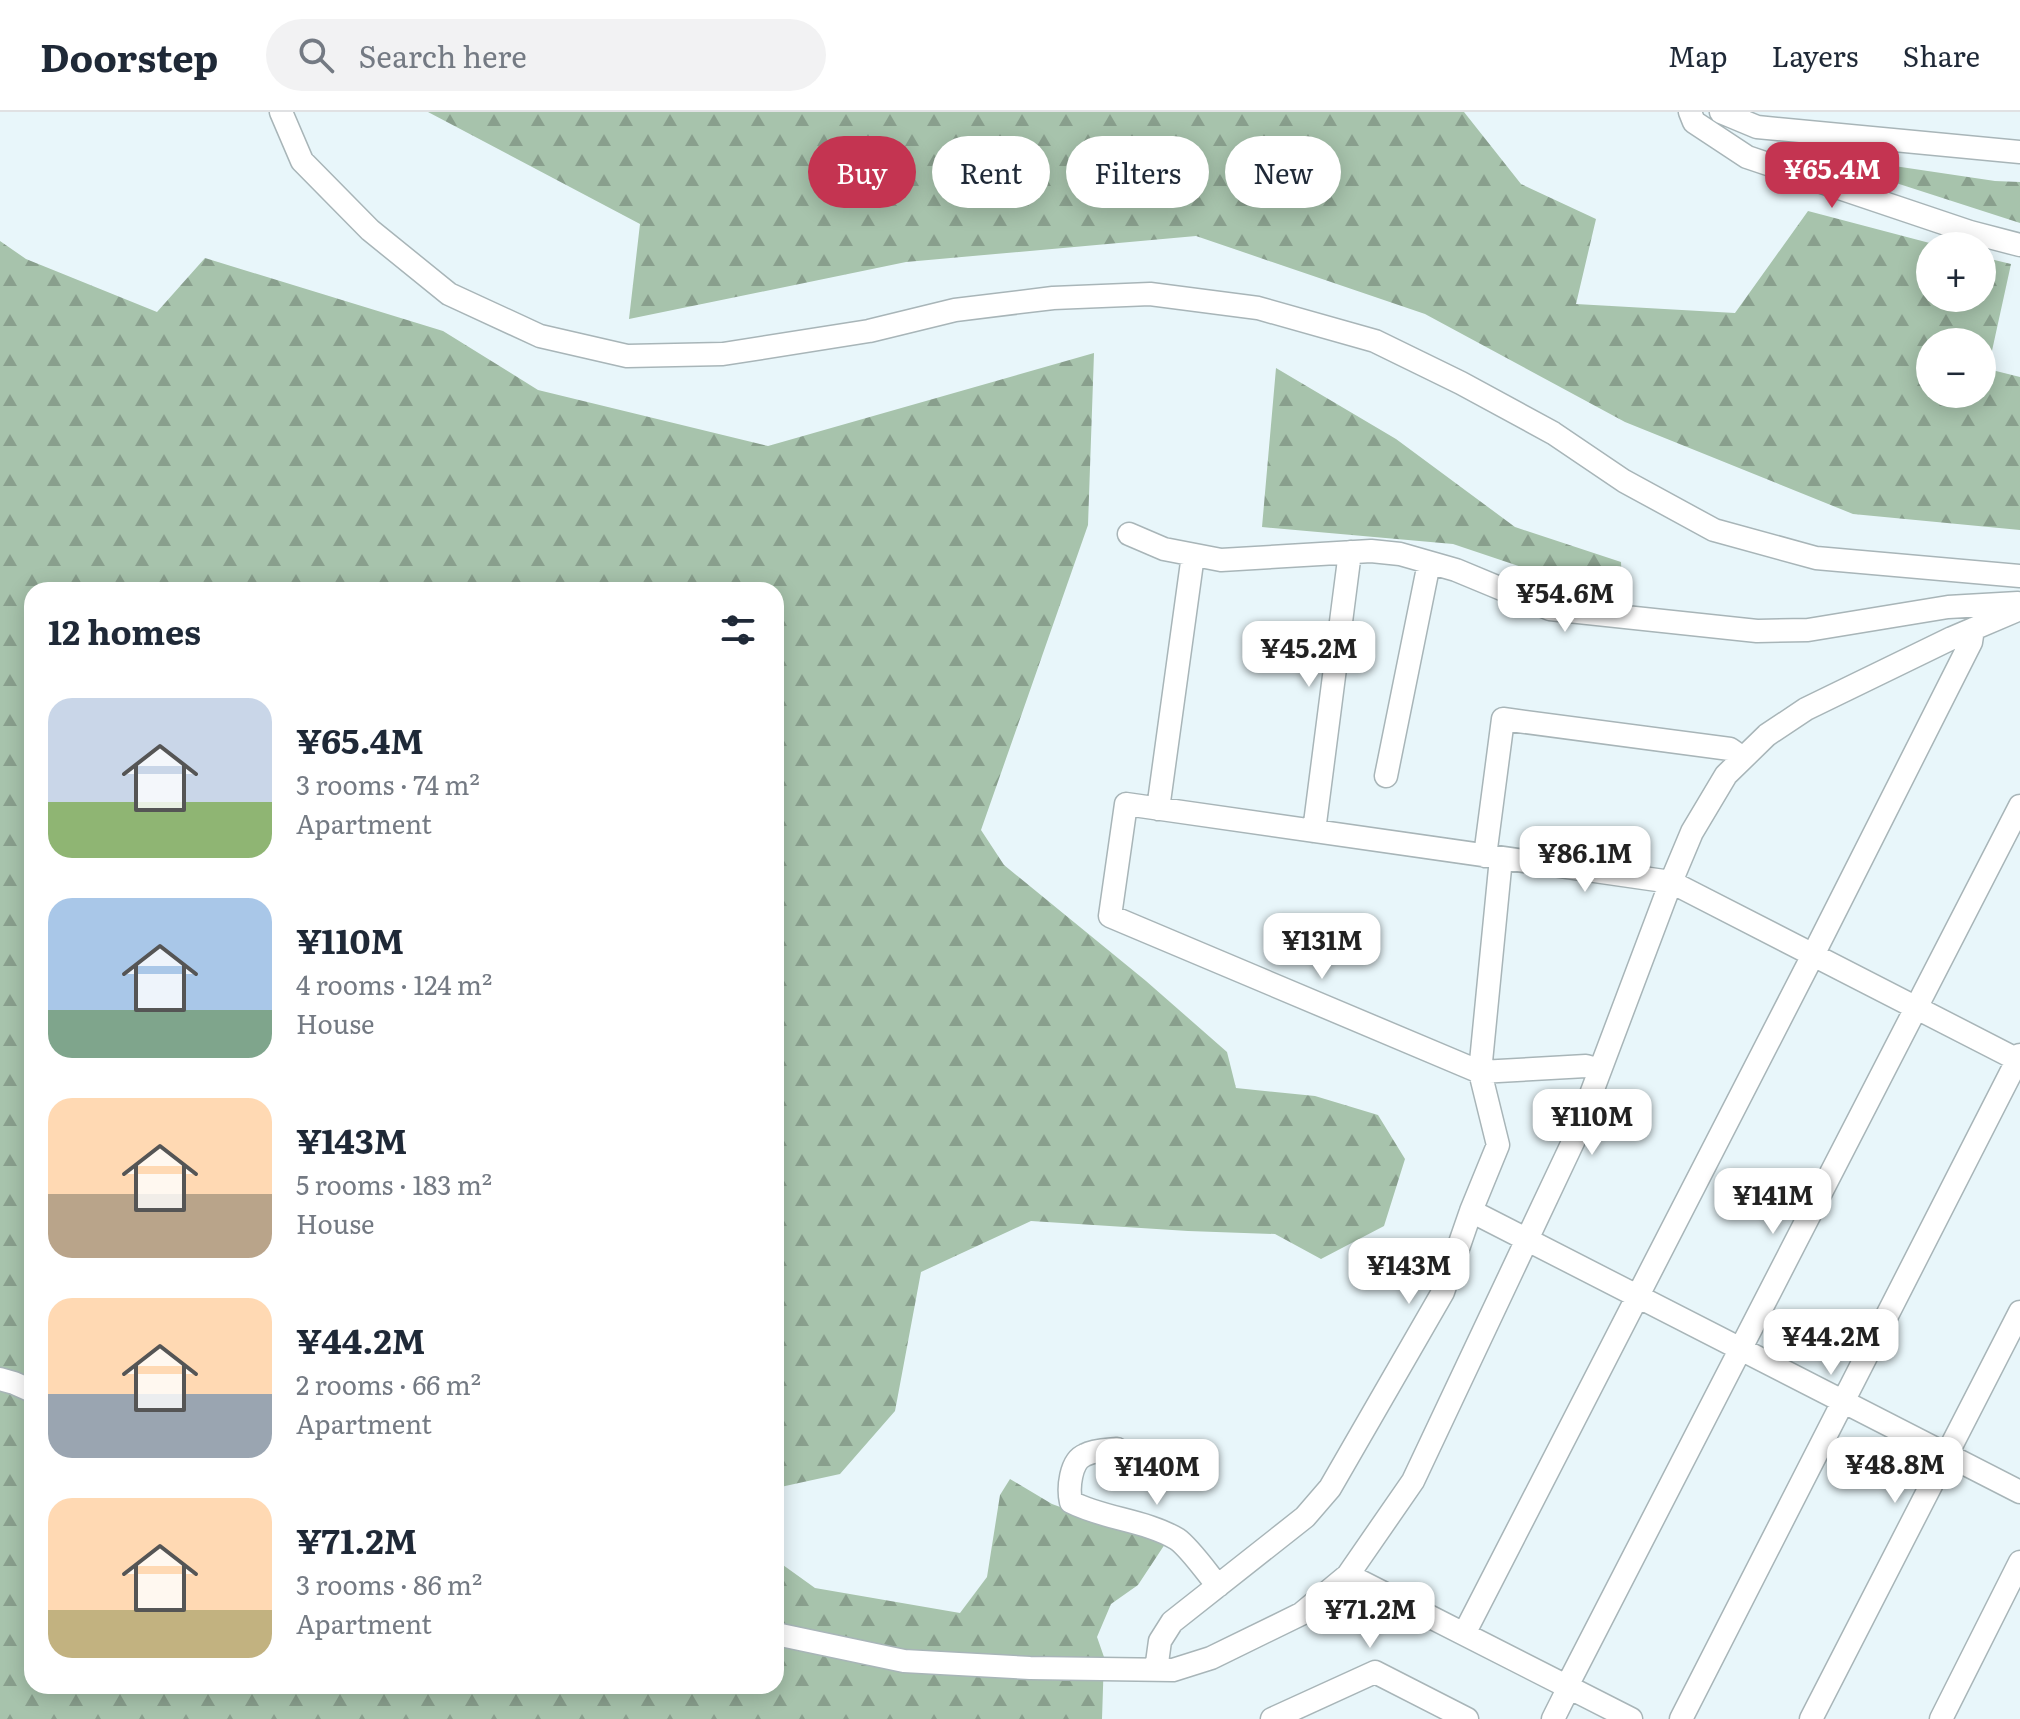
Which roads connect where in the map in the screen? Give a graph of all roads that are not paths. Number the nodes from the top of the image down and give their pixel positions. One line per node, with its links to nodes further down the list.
1 (281, 112): 10 (street)
2 (1690, 112): 5 (street)
3 (1721, 112): 4 (street)
4 (2020, 152)
5 (2020, 245)
6 (1129, 534): 8 (street)
7 (1350, 552): 8 (street); 9 (street); 18 (street)
8 (1193, 555): 17 (street)
9 (1429, 563): 11 (street); 15 (street)
10 (2020, 576)
11 (2020, 603)
12 (2020, 609): 13 (street)
13 (1973, 629): 14 (street); 21 (street)
14 (1743, 758): 19 (street); 20 (street)
15 (1386, 776)
16 (2020, 806): 22 (street)
17 (1158, 809): 18 (street); 25 (street)
18 (1314, 831): 19 (street)
19 (1493, 857): 20 (street); 25 (street)
20 (1671, 882): 21 (street); 24 (street)
21 (1813, 955): 22 (street); 28 (street)
22 (1917, 1008): 23 (street); 30 (street)
23 (2019, 1059): 33 (street)
24 (1600, 1070): 25 (street); 27 (street)
25 (1480, 1072): 26 (street)
26 (1471, 1211): 27 (street); 39 (street)
27 (1526, 1239): 28 (street); 38 (street)
28 (1638, 1297): 30 (street); 40 (street)
29 (2020, 1312): 35 (street)
30 (1741, 1349): 33 (street); 43 (street)
31 (0, 1379): 32 (street)
32 (24, 1387)
33 (1844, 1401): 35 (street); 48 (street)
34 (1117, 1449): 39 (street)
35 (1946, 1454): 36 (street); 49 (street)
36 (2020, 1492)
37 (2020, 1562): 50 (street)
38 (1348, 1575): 40 (street); 42 (street)
39 (1218, 1586): 42 (street)
40 (1464, 1634): 43 (street)
41 (784, 1636): 42 (street)
42 (1156, 1670)
43 (1568, 1687): 46 (street); 47 (street)
44 (1279, 1718): 45 (street)
45 (1467, 1719)
46 (1553, 1719)
47 (1631, 1719)
48 (1681, 1719)
49 (1811, 1719)
50 (1941, 1719)

